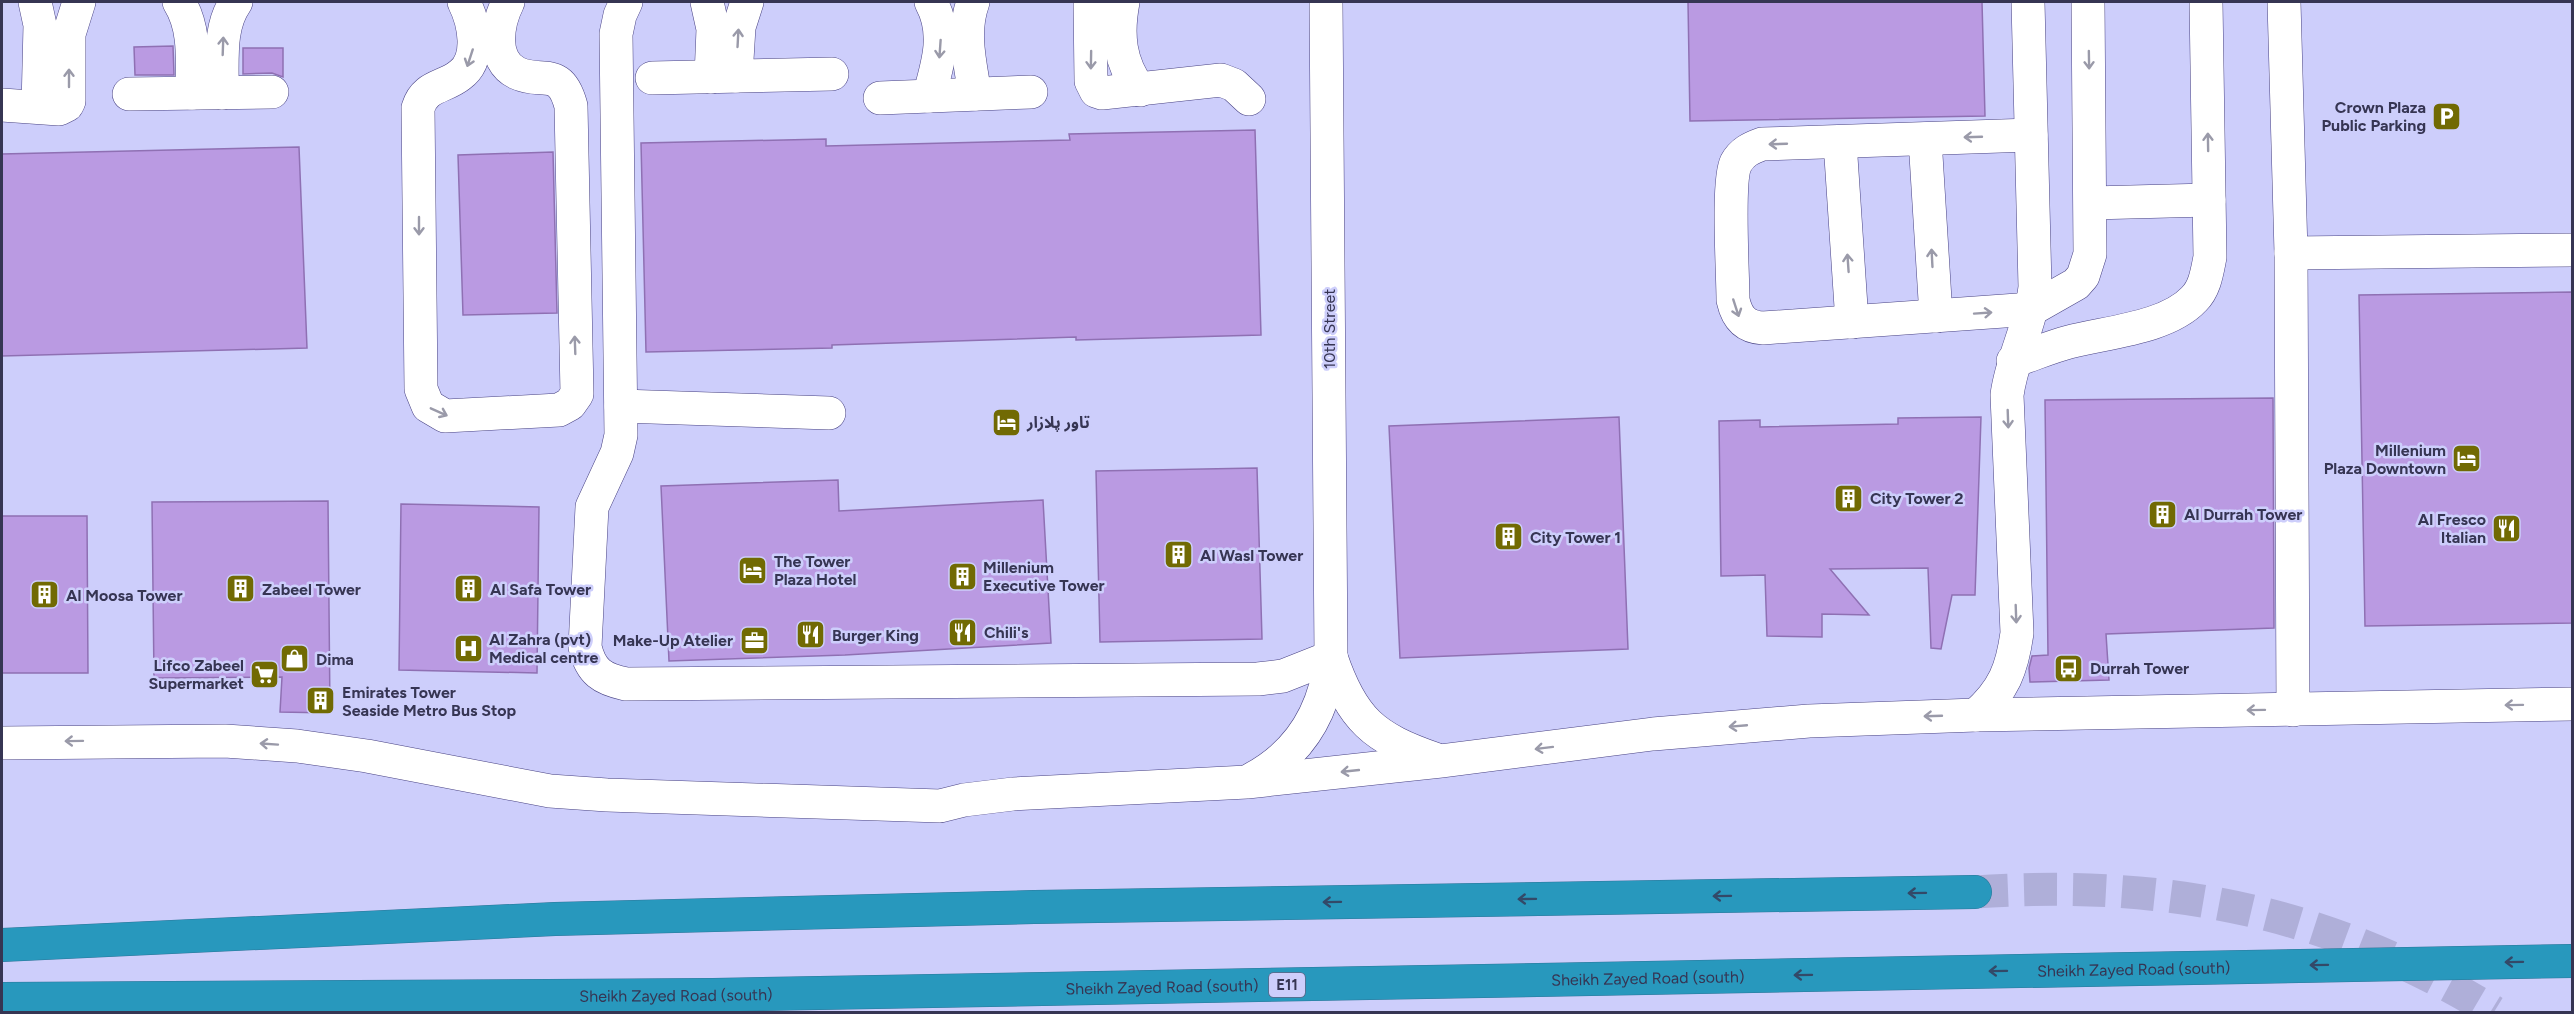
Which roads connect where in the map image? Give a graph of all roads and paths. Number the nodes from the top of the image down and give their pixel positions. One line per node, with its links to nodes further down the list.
1 (35, 2): 32 (street)
2 (80, 2): 32 (street, one-way to 2)
3 (179, 2): 25 (street)
4 (236, 2): 25 (street, one-way to 4)
5 (464, 2): 6 (street, one-way to 6)
6 (508, 2)
7 (626, 2): 44 (street)
8 (707, 2): 20 (street)
9 (747, 2): 20 (street, one-way to 9)
10 (932, 2): 28 (street, one-way to 28)
11 (973, 2): 27 (street)
12 (1090, 2): 22 (street, one-way to 22)
13 (1123, 2): 22 (street)
14 (1326, 2): 46 (street, 10th Street)
15 (2028, 2): 33 (street)
16 (2088, 2): 37 (street, one-way to 37)
17 (2206, 2): 36 (street, one-way to 17)
18 (2284, 2): 39 (street)
19 (832, 74): 20 (street)
20 (724, 76): 21 (street)
21 (652, 78)
22 (1140, 90): 30 (street)
23 (272, 92): 25 (street)
24 (1031, 92): 27 (street)
25 (207, 93): 26 (street)
26 (129, 94)
27 (975, 94): 28 (street)
28 (930, 96): 29 (street)
29 (880, 98)
30 (1249, 99)
31 (2, 105): 32 (street)
32 (38, 107)
33 (2031, 135): 34 (street, one-way to 34); 40 (street)
34 (1925, 139): 35 (street); 41 (street, one-way to 34)
35 (1840, 142): 42 (street, one-way to 35); 42 (street, one-way to 42)
36 (2209, 200): 37 (street); 43 (street)
37 (2091, 203): 40 (street)
38 (2572, 250): 39 (street)
39 (2290, 253): 48 (street)
40 (2032, 309): 41 (street, one-way to 40); 43 (street)
41 (1936, 316): 42 (street)
42 (1852, 322)
43 (2013, 362): 49 (street, one-way to 49)
44 (621, 406): 45 (street); 46 (street)
45 (829, 413)
46 (1331, 657): 51 (street, 10th Street); 52 (street, 10th Street)
47 (2572, 704): 48 (street, one-way to 48)
48 (2293, 710): 49 (street, one-way to 49)
49 (1976, 715): 51 (street, one-way to 51)
50 (2, 743): 52 (street, one-way to 50)
51 (1441, 761): 52 (street, one-way to 52)
52 (1247, 782)
53 (1975, 892): 54 (highway, one-way to 54)
54 (2, 945)
55 (2572, 961): 56 (highway, Sheikh Zayed Road (south) / E11, one-way to 56)
56 (2, 999)

